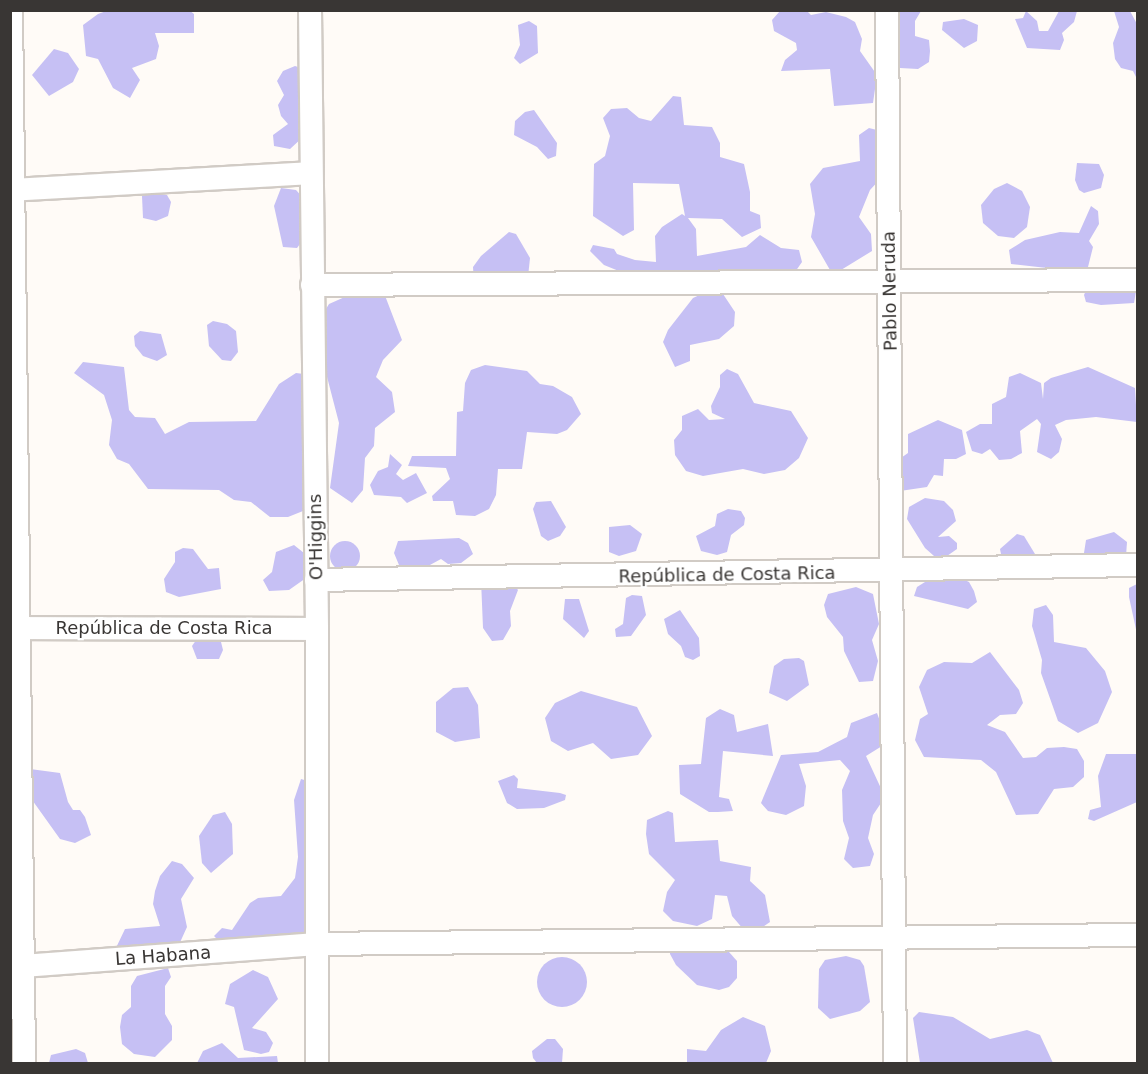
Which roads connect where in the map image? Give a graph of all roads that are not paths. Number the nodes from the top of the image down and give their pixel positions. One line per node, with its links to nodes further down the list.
1 (11, 10): 5 (street)
2 (310, 10): 4 (street, O'Higgins)
3 (887, 10): 7 (street, Pablo Neruda)
4 (311, 173): 5 (street); 8 (street, O'Higgins)
5 (12, 190): 12 (street)
6 (1137, 280): 7 (street)
7 (890, 282): 8 (street); 10 (street, Pablo Neruda)
8 (312, 285): 11 (street, O'Higgins)
9 (1137, 565): 10 (street, República de Costa Rica)
10 (894, 572): 11 (street, República de Costa Rica); 15 (street, Pablo Neruda)
11 (316, 580): 13 (street, O'Higgins)
12 (13, 628): 13 (street, República de Costa Rica); 17 (street)
13 (317, 629): 16 (street, O'Higgins)
14 (1137, 935): 15 (street, La Habana)
15 (895, 938): 16 (street, La Habana); 20 (street, Pablo Neruda)
16 (316, 944): 17 (street, La Habana); 19 (street, O'Higgins)
17 (17, 967): 18 (street)
18 (24, 1064)
19 (317, 1064)
20 (895, 1064)

